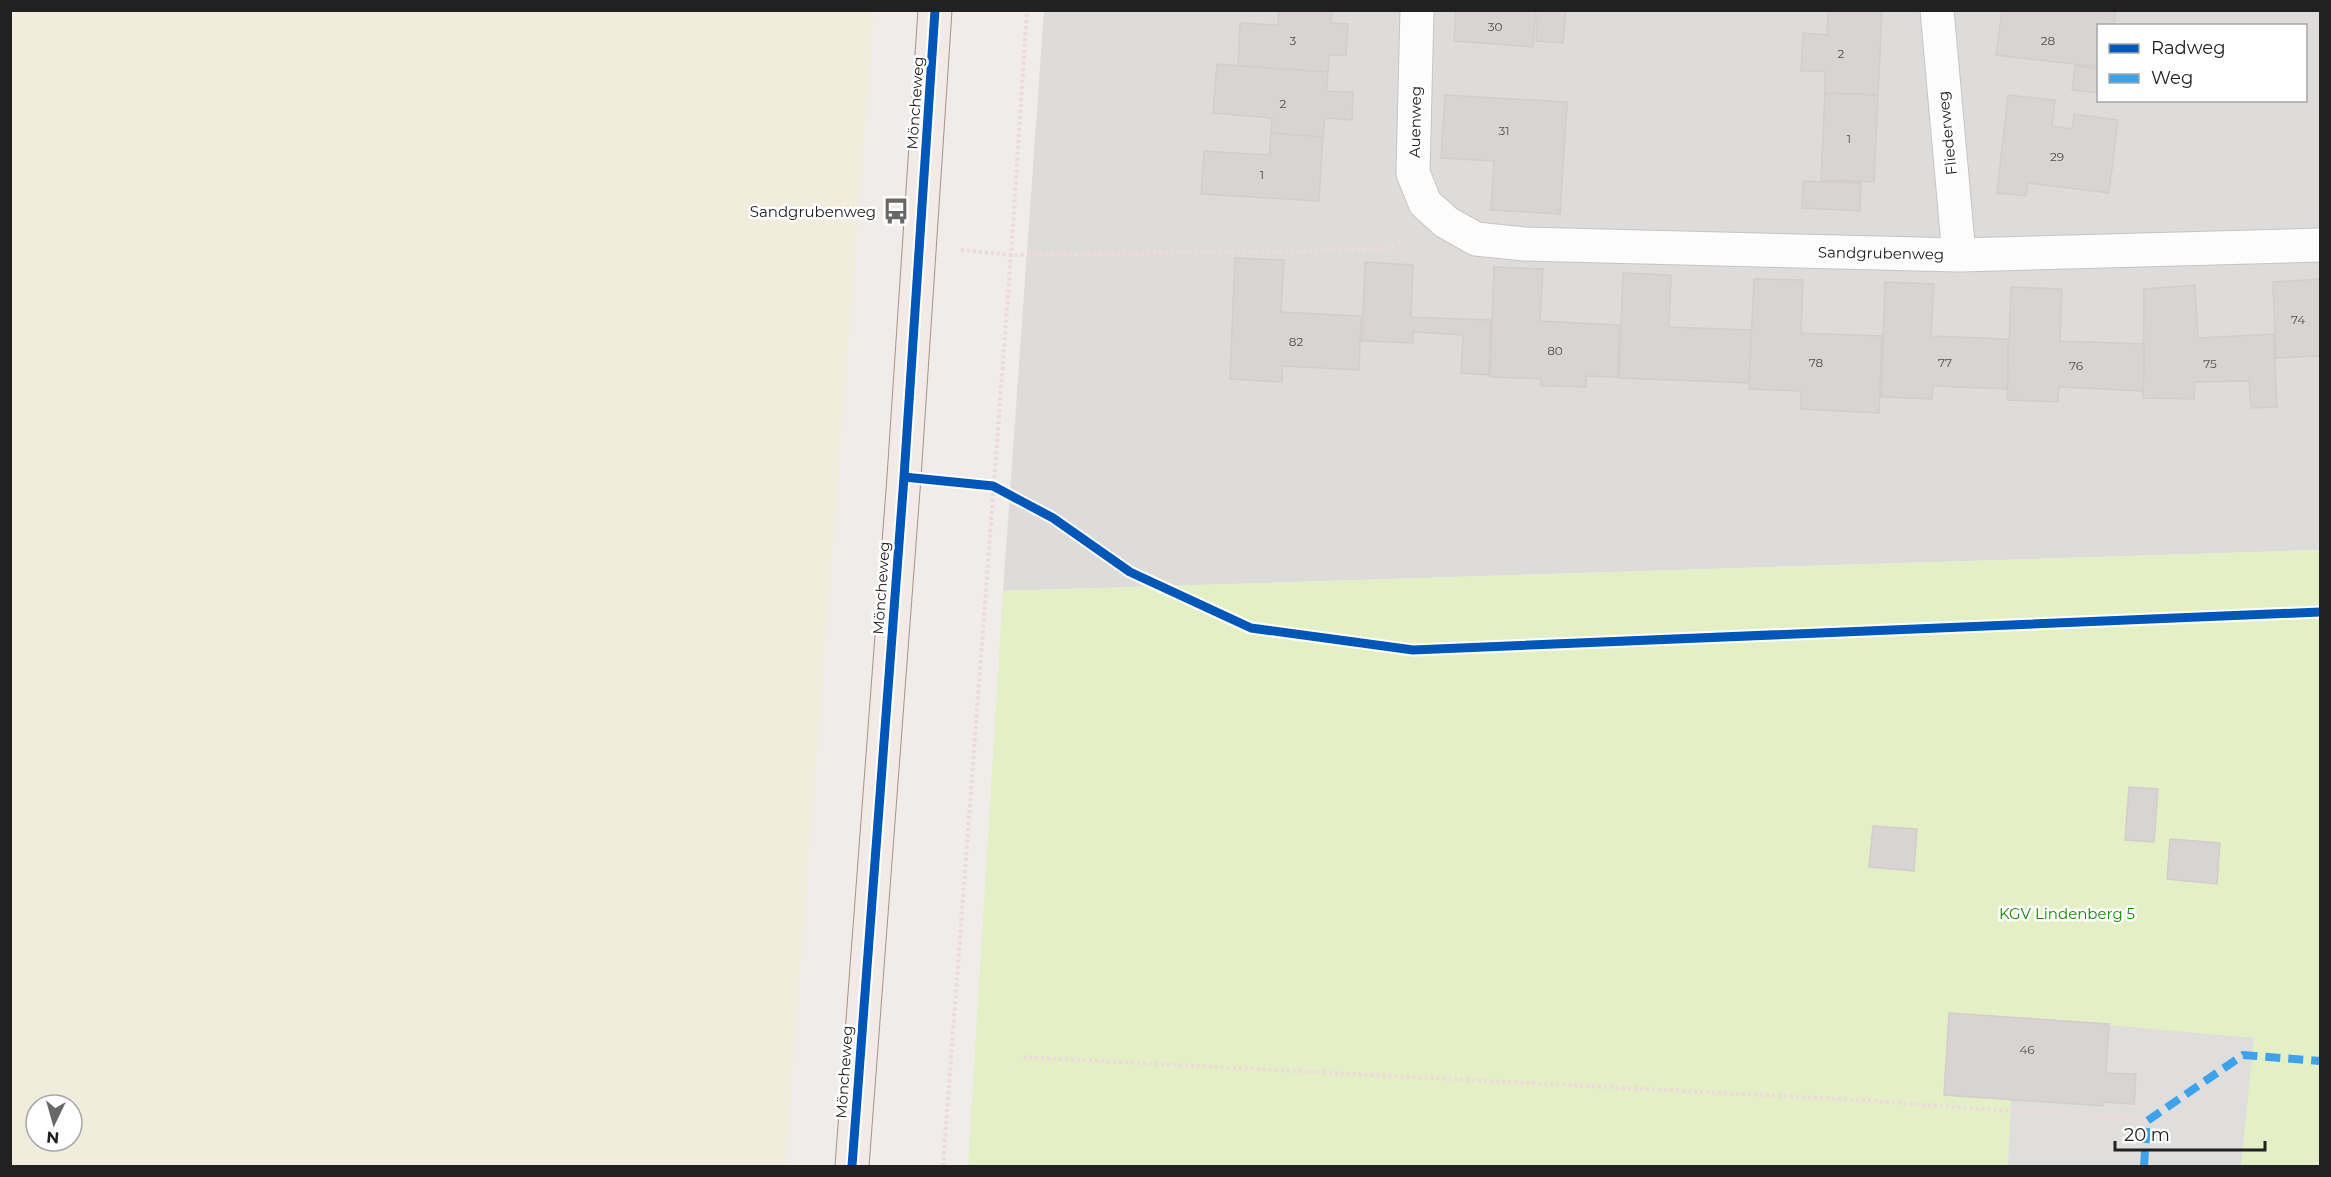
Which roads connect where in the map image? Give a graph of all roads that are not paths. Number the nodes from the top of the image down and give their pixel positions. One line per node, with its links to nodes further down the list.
1 (935, 10): 7 (main road, Möncheweg)
2 (1417, 10): 4 (street, Auenweg)
3 (1937, 10): 6 (street, Fliederweg)
4 (1446, 222): 6 (street, Sandgrubenweg)
5 (2320, 245): 6 (street, Sandgrubenweg)
6 (1959, 255)
7 (852, 1167)

